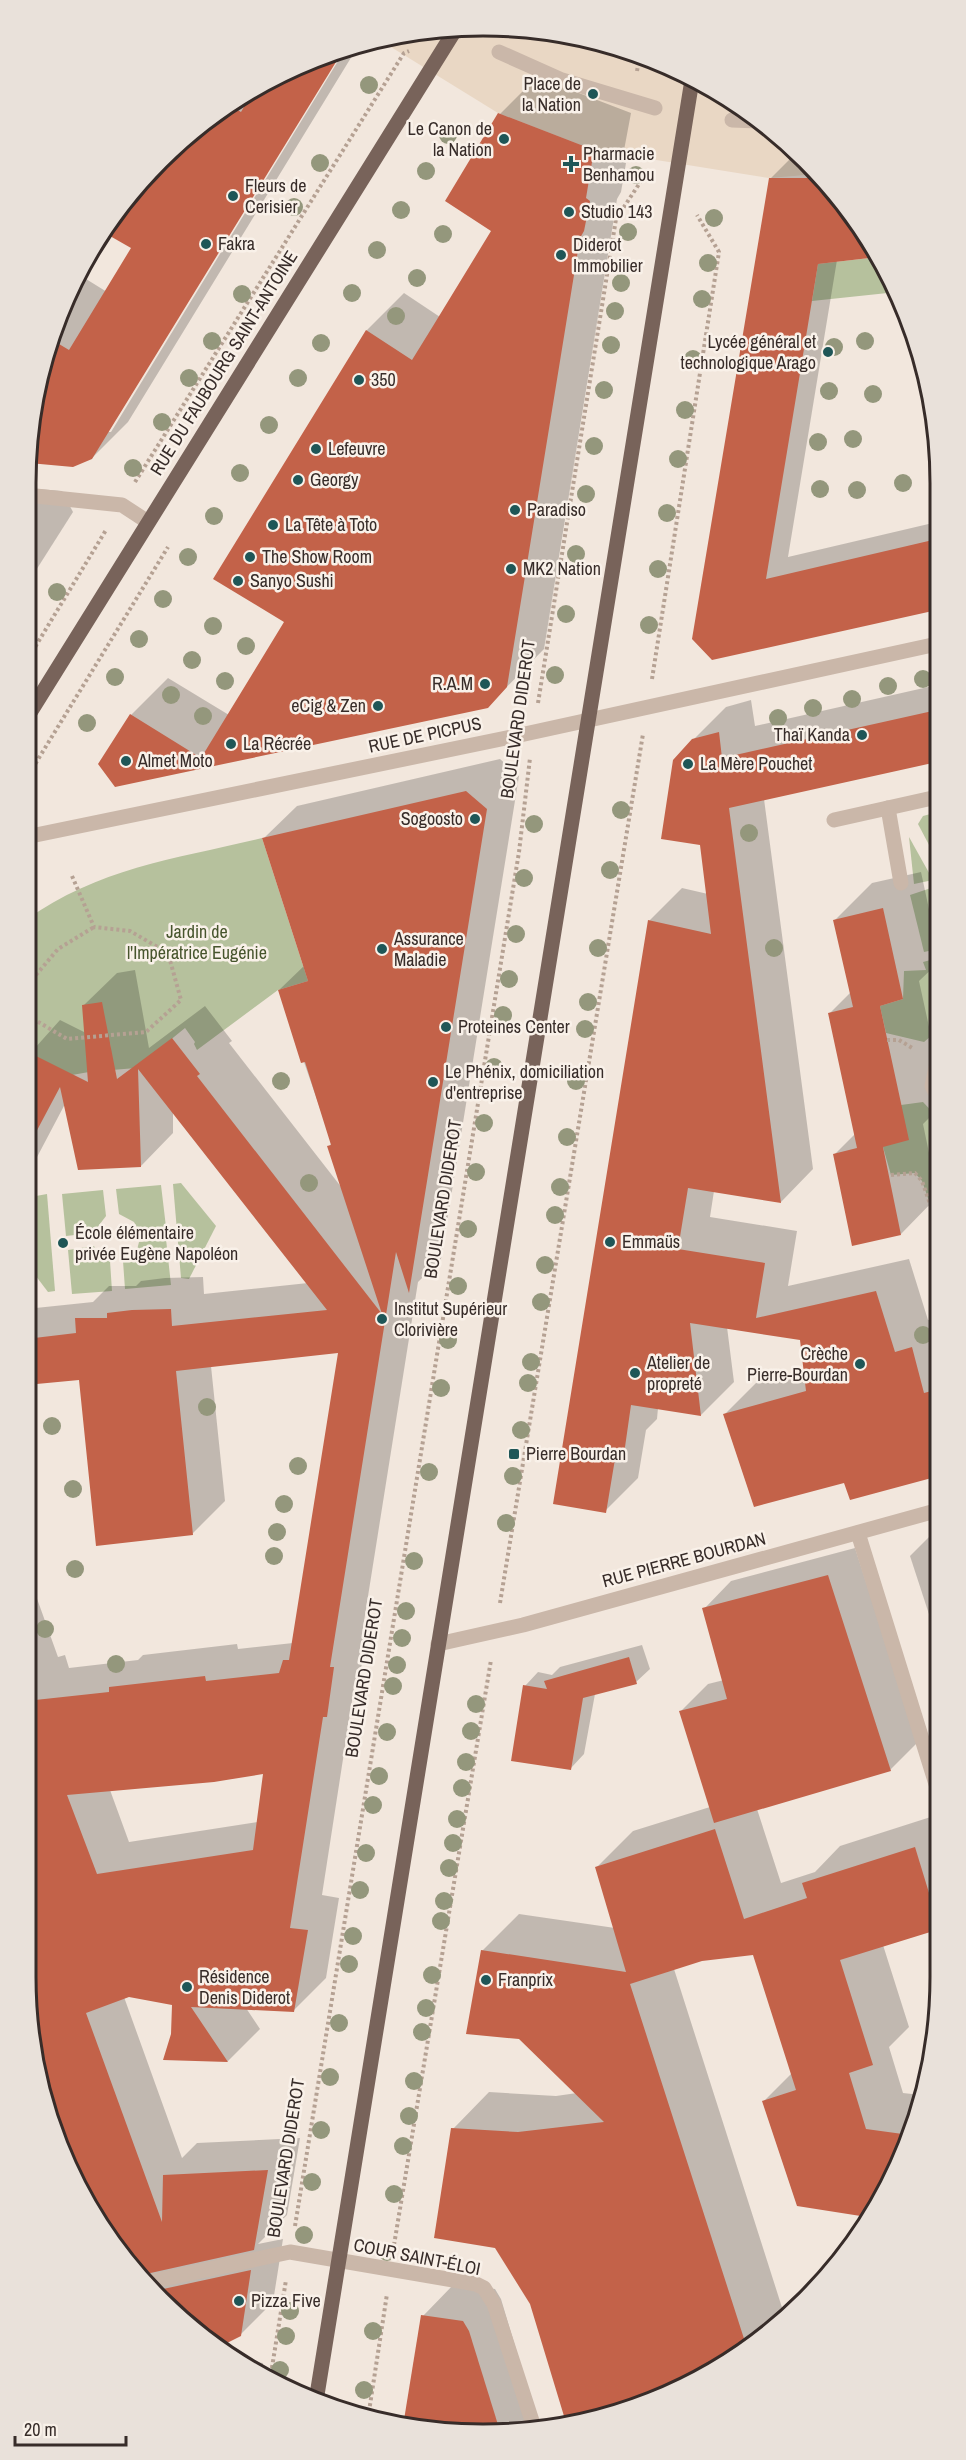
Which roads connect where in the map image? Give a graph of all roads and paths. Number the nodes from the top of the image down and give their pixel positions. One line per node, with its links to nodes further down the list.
1 (451, 37): 14 (main road, RUE DU FAUBOURG SAINT-ANTOINE)
2 (414, 48): 13 (path, RUE DU FAUBOURG SAINT-ANTOINE)
3 (499, 52): 7 (street)
4 (638, 64): 5 (path)
5 (637, 72)
6 (691, 87): 11 (main road)
7 (655, 108)
8 (732, 120): 9 (street)
9 (744, 120)
10 (654, 161): 20 (path, BOULEVARD DIDEROT)
11 (675, 180): 18 (path); 19 (main road)
12 (36, 496): 13 (street)
13 (122, 505): 14 (street); 15 (path, RUE DU FAUBOURG SAINT-ANTOINE)
14 (148, 522): 17 (main road, RUE DU FAUBOURG SAINT-ANTOINE)
15 (36, 646)
16 (930, 646): 18 (street, RUE DE PICPUS)
17 (36, 703)
18 (647, 707): 19 (street, RUE DE PICPUS); 34 (path)
19 (590, 719): 20 (street, RUE DE PICPUS); 35 (main road)
20 (533, 732): 24 (street, RUE DE PICPUS); 37 (path, BOULEVARD DIDEROT)
21 (930, 799): 22 (street)
22 (888, 808): 23 (street); 26 (street)
23 (834, 820)
24 (36, 835)
25 (72, 876): 27 (path)
26 (901, 883)
27 (94, 927): 28 (path); 29 (path)
28 (36, 975)
29 (36, 1021)
30 (891, 1175): 31 (path)
31 (930, 1206)
32 (930, 1513): 33 (street, RUE PIERRE BOURDAN)
33 (858, 1533): 34 (street, RUE PIERRE BOURDAN); 36 (street)
34 (495, 1632): 35 (street, RUE PIERRE BOURDAN); 39 (path)
35 (438, 1644): 38 (main road)
36 (930, 1765)
37 (290, 2252): 38 (street, COUR SAINT-ÉLOI); 40 (street); 41 (path, BOULEVARD DIDEROT)
38 (339, 2262): 39 (street, COUR SAINT-ÉLOI); 42 (main road)
39 (390, 2271): 43 (path); 44 (street, COUR SAINT-ÉLOI)
40 (155, 2281)
41 (271, 2371)
42 (317, 2392)
43 (369, 2409)
44 (532, 2421)

